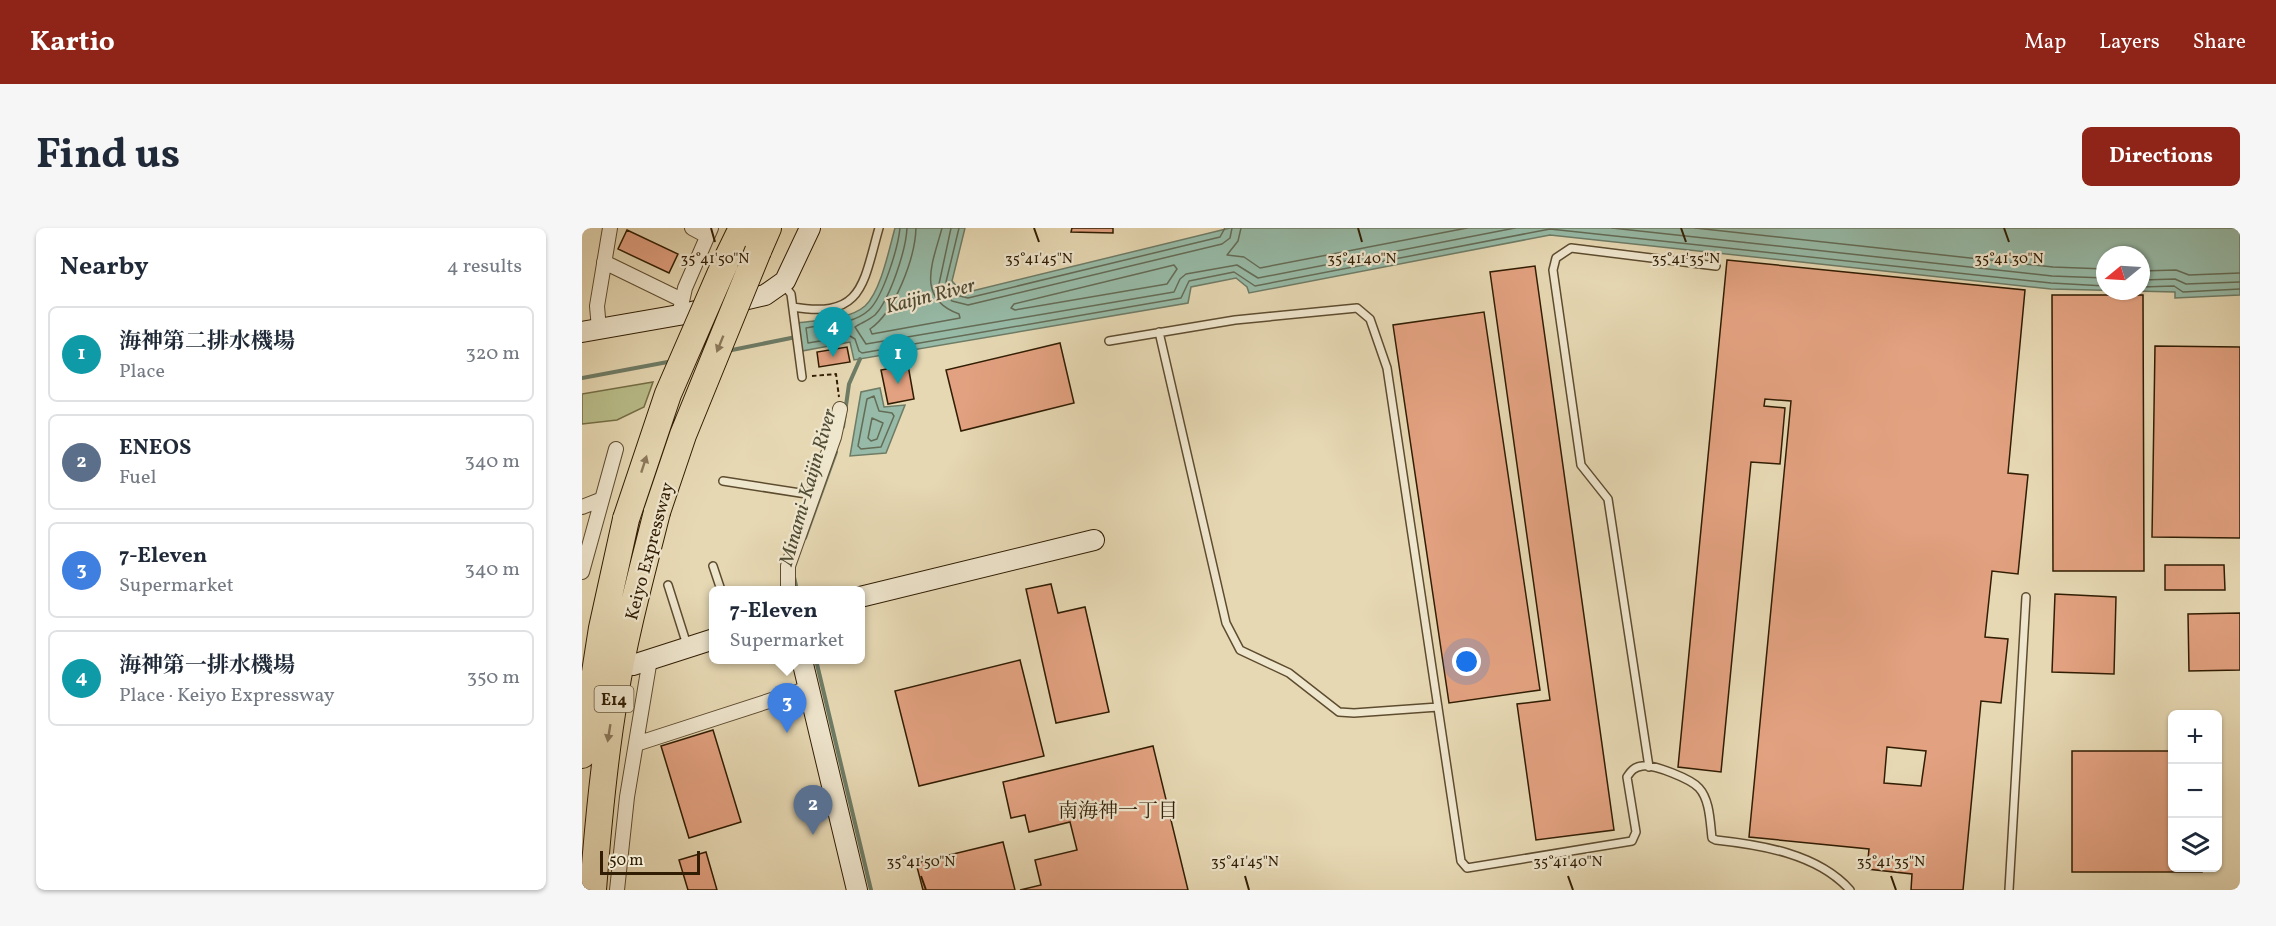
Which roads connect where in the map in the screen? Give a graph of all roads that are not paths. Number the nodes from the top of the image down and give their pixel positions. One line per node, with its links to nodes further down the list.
1 (610, 228): 9 (street)
2 (693, 228): 8 (street)
3 (734, 228): 10 (highway)
4 (742, 228): 10 (highway, Keiyo Expressway / E14)
5 (768, 228): 44 (highway, Keiyo Expressway / E14, one-way to 44, bridge)
6 (810, 228): 12 (street)
7 (879, 228): 14 (lane)
8 (709, 232): 13 (street)
9 (604, 262): 13 (street); 15 (street)
10 (725, 263): 25 (highway, Keiyo Expressway / E14, one-way to 10, bridge)
11 (1716, 266): 43 (lane)
12 (782, 283): 13 (street); 14 (lane)
13 (680, 307): 15 (street)
14 (793, 307): 18 (lane)
15 (591, 331)
16 (1159, 332): 17 (lane); 40 (lane); 40 (lane)
17 (1109, 341)
18 (802, 377)
19 (840, 409): 22 (street)
20 (616, 449): 23 (street)
21 (723, 481): 22 (lane)
22 (813, 495): 31 (street)
23 (600, 501): 24 (street); 28 (street)
24 (582, 507)
25 (626, 519): 38 (highway); 42 (highway, Keiyo Expressway / E14)
26 (1094, 540): 32 (street)
27 (713, 566): 30 (lane)
28 (582, 572)
29 (668, 585): 35 (lane)
30 (719, 586)
31 (788, 586)
32 (865, 596)
33 (2026, 597): 48 (lane)
34 (709, 640): 35 (street)
35 (687, 647): 36 (street)
36 (641, 662): 41 (street)
37 (803, 664): 39 (street)
38 (582, 671)
39 (809, 688): 41 (street); 46 (street)
40 (1438, 707): 43 (lane)
41 (636, 744): 45 (street)
42 (582, 755)
43 (1649, 767): 47 (lane)
44 (593, 890)
45 (617, 890)
46 (856, 890)
47 (1850, 890)
48 (2009, 890)

